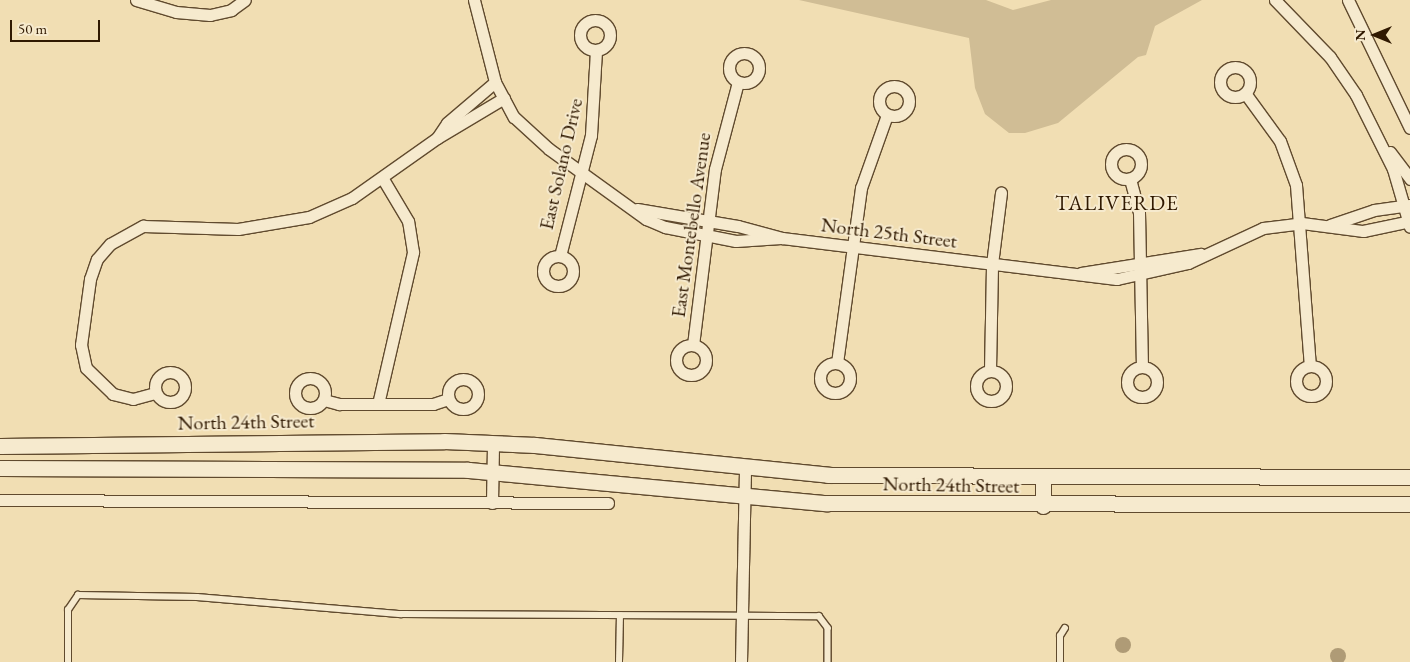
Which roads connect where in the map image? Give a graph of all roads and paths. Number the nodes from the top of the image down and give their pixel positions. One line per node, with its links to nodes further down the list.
1 (136, 0): 2 (street)
2 (245, 0)
3 (474, 0): 7 (street, North 25th Street)
4 (1275, 0): 13 (street)
5 (1348, 0): 12 (street)
6 (596, 50): 15 (street, East Solano Drive)
7 (495, 82): 10 (street, North 25th Street); 14 (street)
8 (738, 82): 22 (street, East Montebello Avenue)
9 (1245, 93): 23 (street)
10 (504, 98): 14 (street); 15 (street, North 25th Street)
11 (887, 115): 27 (street)
12 (1410, 128)
13 (1376, 135): 18 (street); 21 (street)
14 (437, 138): 16 (street)
15 (580, 172): 20 (street, North 25th Street); 29 (street, East Solano Drive)
16 (383, 179): 39 (street); 42 (street)
17 (1130, 179): 30 (street)
18 (1410, 179)
19 (1001, 193): 31 (street)
20 (637, 209): 22 (street, North 25th Street); 25 (street, North 25th Street)
21 (1409, 215): 24 (street); 24 (street)
22 (707, 222): 25 (street, East Montebello Avenue); 26 (street, North 25th Street)
23 (1302, 223): 24 (street); 28 (street); 36 (street)
24 (1330, 225)
25 (705, 237): 26 (street, North 25th Street); 34 (street, East Montebello Avenue)
26 (782, 238): 27 (street, North 25th Street)
27 (851, 247): 31 (street, North 25th Street); 35 (street)
28 (1200, 254): 30 (street); 33 (street)
29 (560, 256)
30 (1142, 262): 32 (street); 33 (street)
31 (992, 264): 32 (street, North 25th Street); 38 (street)
32 (1081, 273): 33 (street)
33 (1142, 277): 37 (street)
34 (693, 345)
35 (837, 363)
36 (1310, 366)
37 (1142, 367)
38 (990, 370)
39 (156, 393)
40 (448, 399): 42 (street)
41 (324, 400): 42 (street)
42 (378, 404)
43 (493, 443): 44 (main road, North 24th Street); 46 (main road, North 24th Street); 47 (street)
44 (0, 446)
45 (0, 468): 47 (main road, North 24th Street)
46 (745, 468): 48 (main road, North 24th Street); 50 (street)
47 (493, 471): 50 (main road, North 24th Street); 52 (street)
48 (1043, 477): 49 (main road, North 24th Street); 55 (main road)
49 (1410, 477)
50 (743, 497): 55 (main road, North 24th Street); 57 (street)
51 (0, 500): 52 (street)
52 (492, 503): 53 (street)
53 (608, 503)
54 (1410, 504): 55 (main road, North 24th Street)
55 (1043, 506)
56 (620, 616): 57 (lane); 59 (lane); 60 (lane)
57 (742, 616): 61 (street); 62 (lane)
58 (1065, 628): 63 (lane)
59 (68, 662)
60 (620, 662)
61 (741, 662)
62 (828, 662)
63 (1060, 662)

